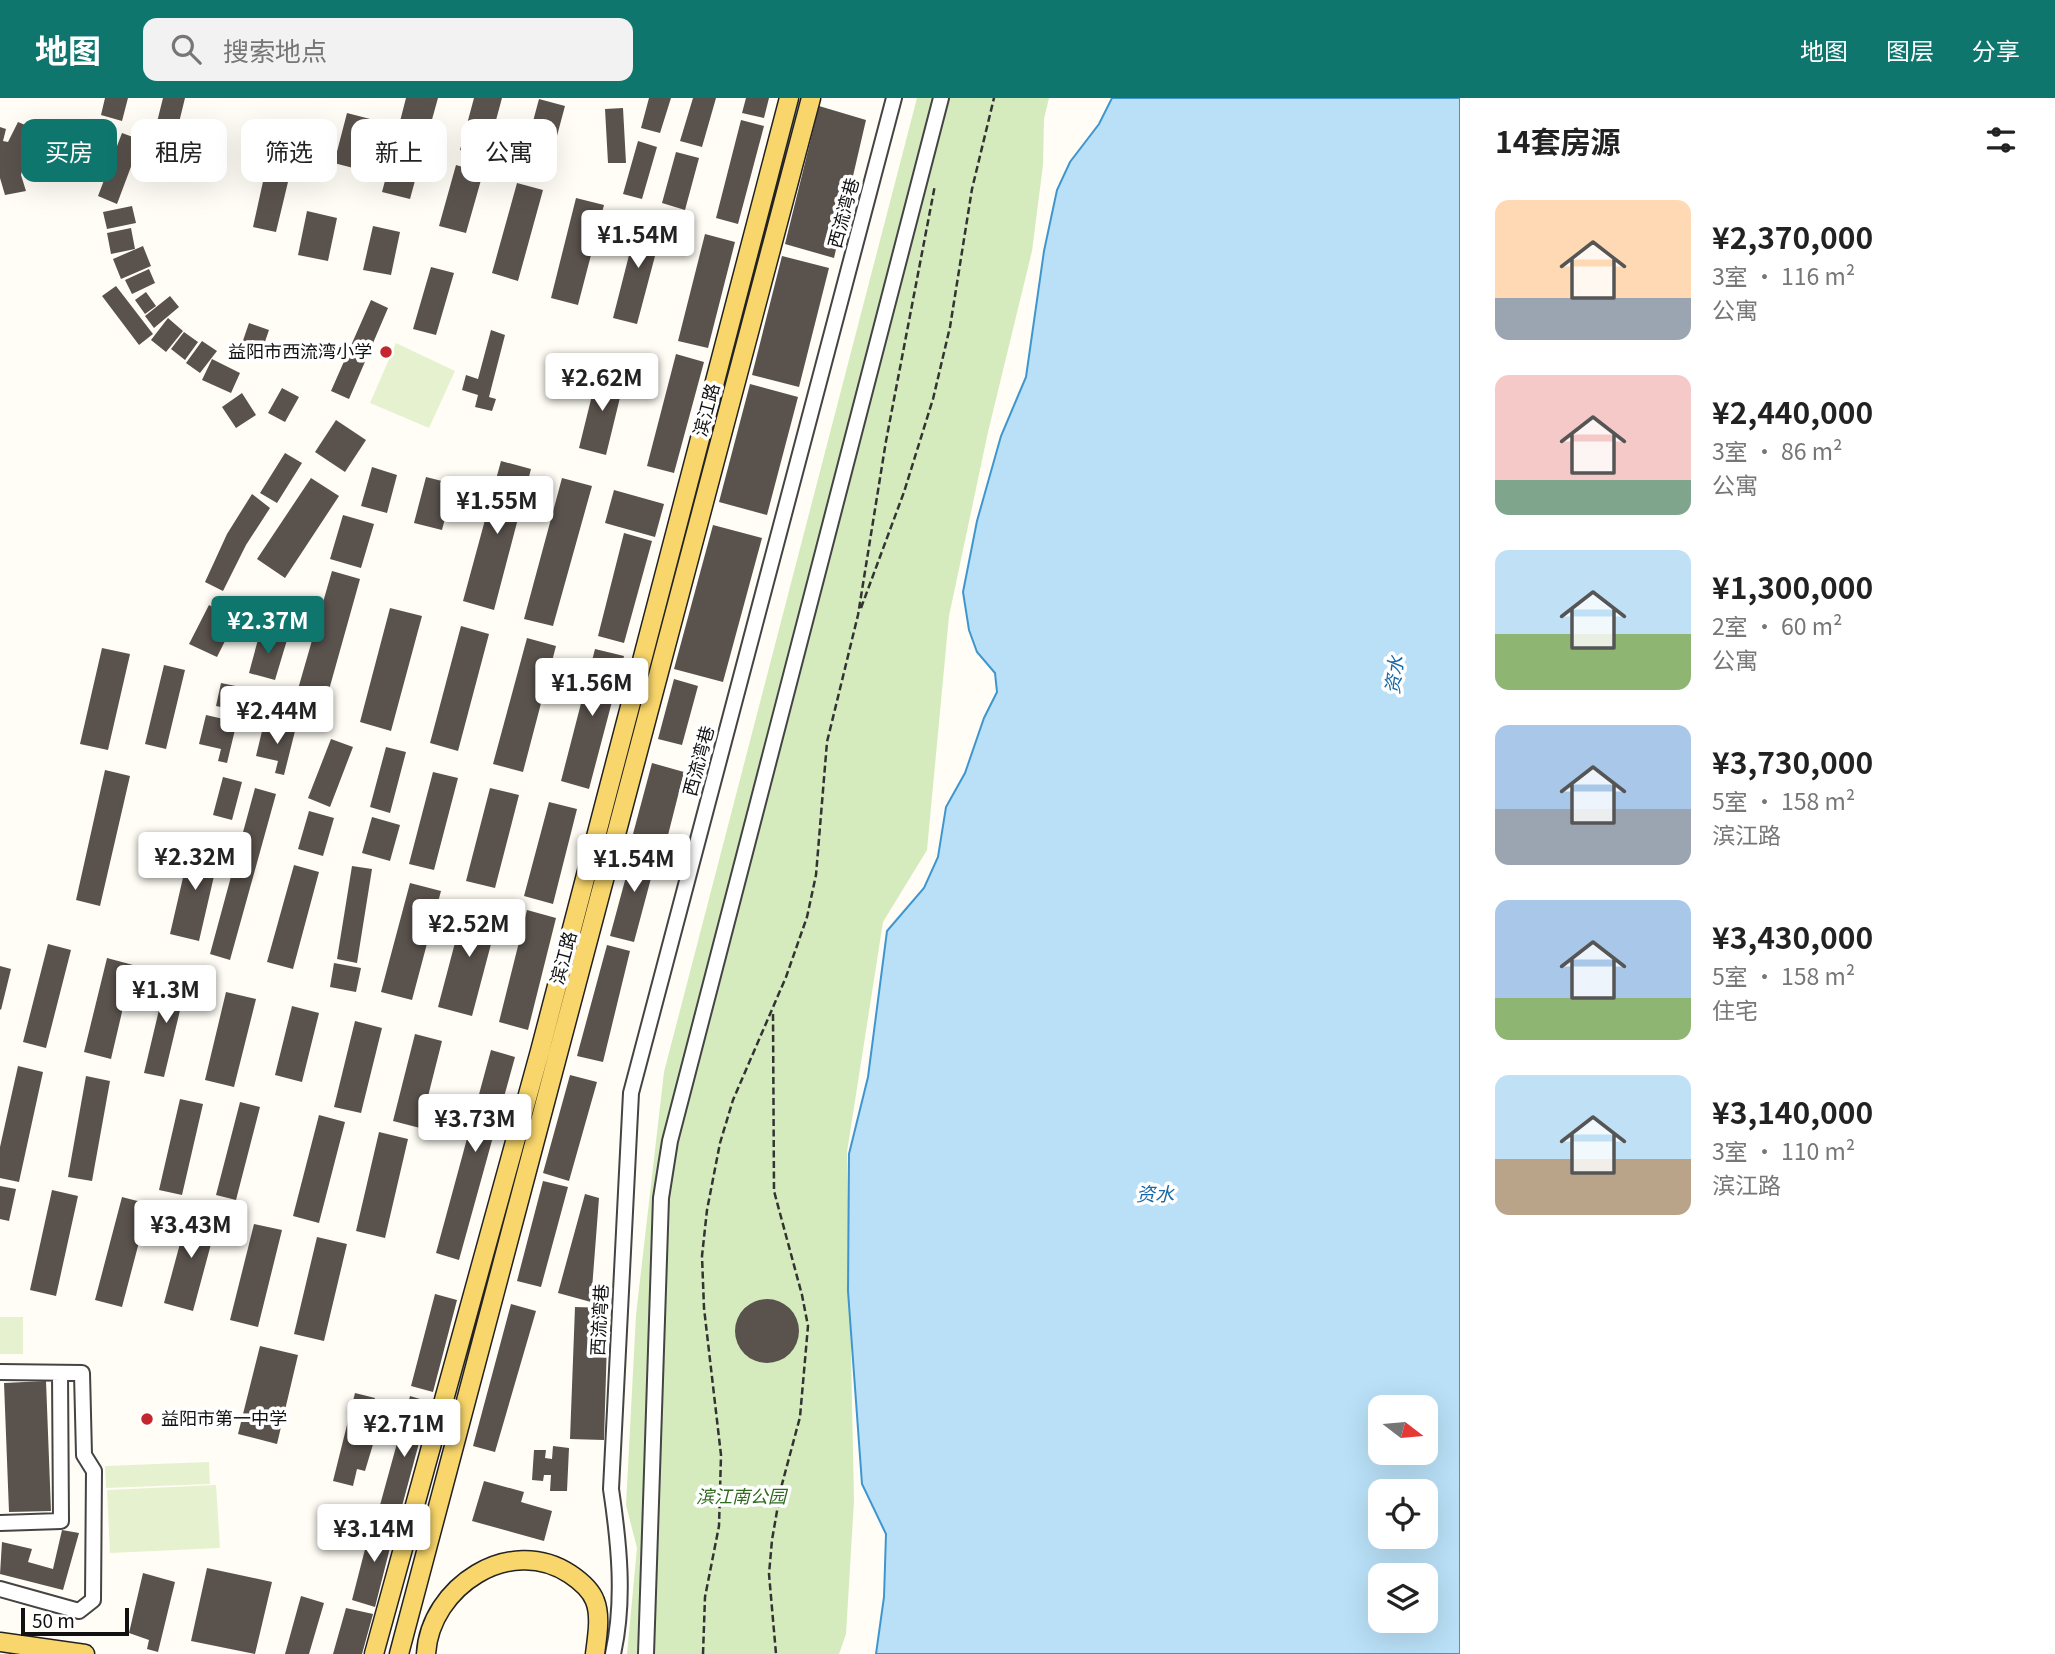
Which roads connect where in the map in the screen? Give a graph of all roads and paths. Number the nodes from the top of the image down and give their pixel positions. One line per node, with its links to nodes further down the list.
1 (789, 98): 16 (main road, 滨江路)
2 (811, 98): 17 (main road, 滨江路)
3 (894, 98): 20 (street, 西流湾巷)
4 (941, 98): 21 (street)
5 (994, 98): 7 (path)
6 (937, 175): 7 (path)
7 (858, 615): 8 (path)
8 (773, 1011): 22 (path); 23 (path)
9 (0, 1373): 10 (street)
10 (60, 1373): 11 (street); 12 (street)
11 (0, 1523)
12 (0, 1589)
13 (0, 1642): 14 (main road); 15 (main road)
14 (45, 1654)
15 (85, 1654)
16 (374, 1654)
17 (399, 1654)
18 (426, 1654): 19 (main road)
19 (595, 1654)
20 (613, 1654)
21 (646, 1654)
22 (703, 1654)
23 (776, 1654)

